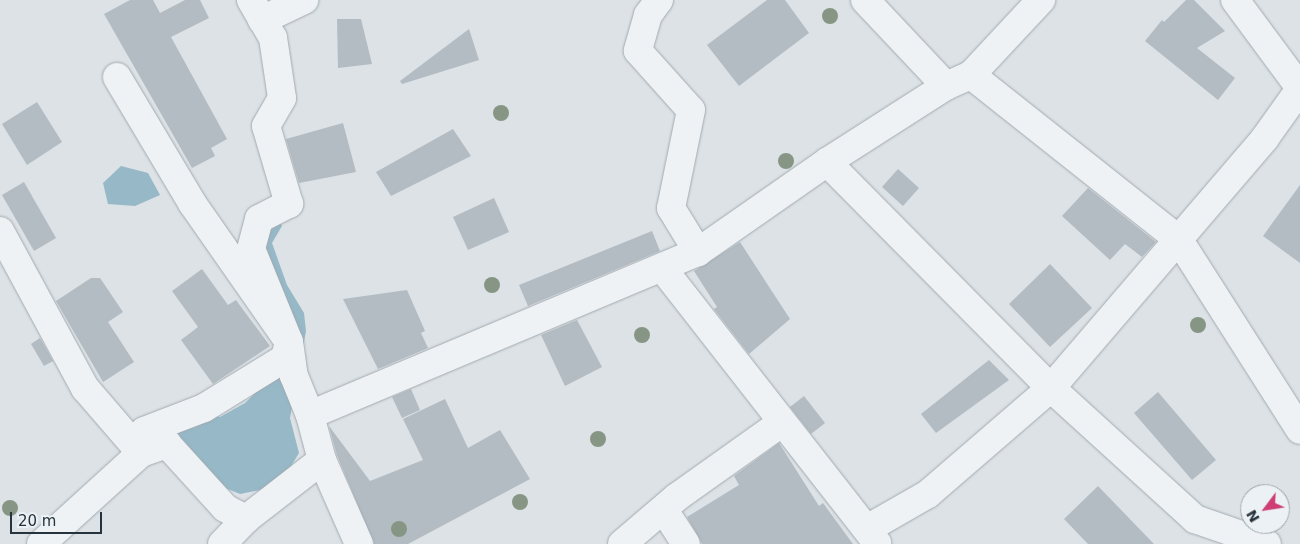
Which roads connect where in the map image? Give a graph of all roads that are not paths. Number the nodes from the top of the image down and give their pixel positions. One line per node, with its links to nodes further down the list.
1 (304, 0): 6 (street)
2 (659, 0): 14 (street)
3 (865, 0): 9 (street)
4 (1041, 0): 7 (street)
5 (1235, 0): 10 (street)
6 (257, 10): 16 (street)
7 (971, 75): 9 (street); 13 (street)
8 (117, 77): 16 (street)
9 (946, 86): 11 (street)
10 (1300, 89): 13 (street)
11 (827, 162): 14 (street); 17 (street)
12 (0, 231): 21 (street)
13 (1180, 240): 17 (street); 20 (street)
14 (698, 252): 15 (street)
15 (663, 269): 18 (street); 19 (street)
16 (289, 342): 18 (street); 21 (street)
17 (1051, 388): 25 (street); 31 (street)
18 (310, 415): 22 (street)
19 (781, 424): 23 (street); 25 (street)
20 (1300, 430)
21 (141, 452): 24 (street); 26 (street)
22 (322, 460): 24 (street); 28 (street)
23 (664, 510): 29 (street); 30 (street)
24 (246, 520): 27 (street)
25 (872, 537)
26 (41, 544)
27 (222, 544)
28 (358, 544)
29 (622, 544)
30 (686, 544)
31 (1267, 544)

